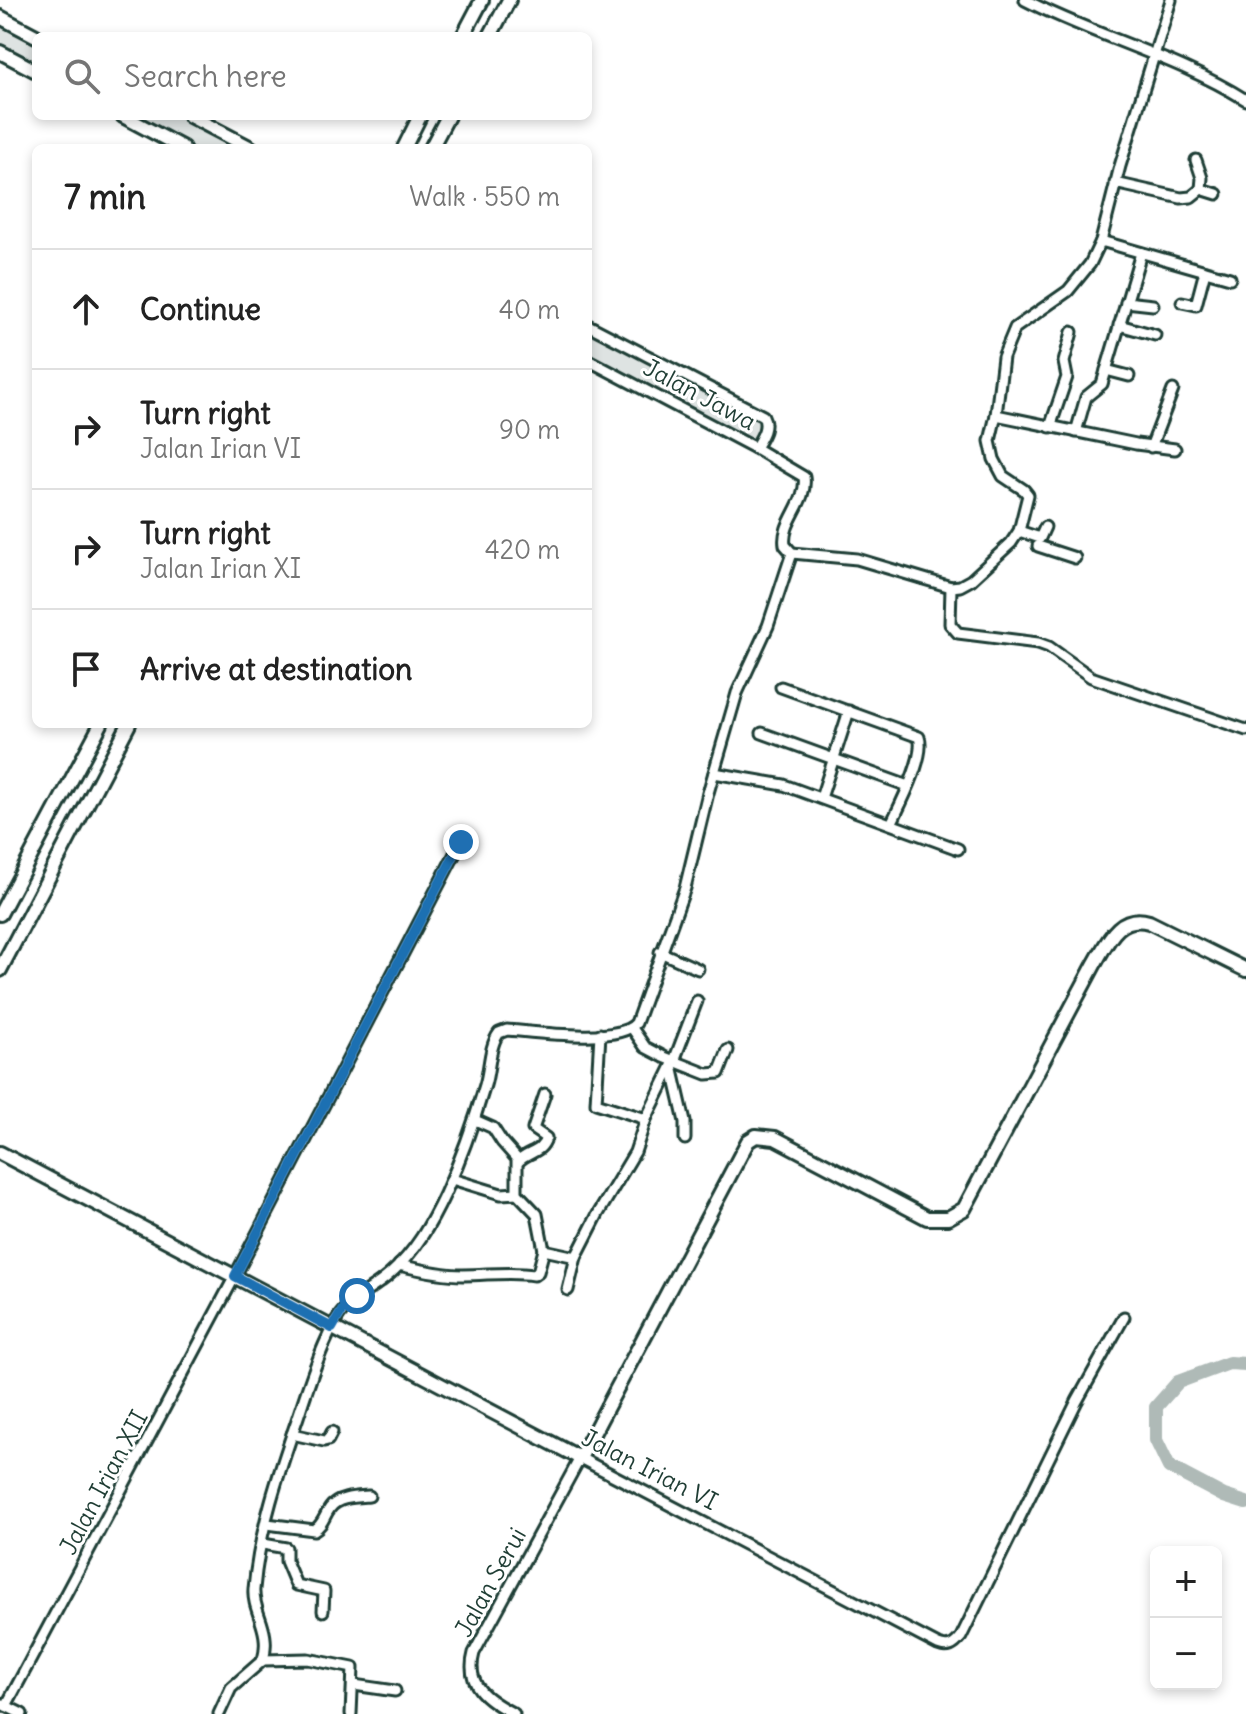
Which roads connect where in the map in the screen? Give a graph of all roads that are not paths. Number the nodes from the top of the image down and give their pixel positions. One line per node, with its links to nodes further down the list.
1 (482, 0): 6 (street)
2 (509, 0): 7 (street)
3 (1025, 0): 10 (street)
4 (1171, 0): 10 (street)
5 (0, 17): 8 (street)
6 (465, 32)
7 (492, 32)
8 (32, 34)
9 (0, 52): 11 (street)
10 (1157, 54): 12 (street); 22 (street)
11 (32, 69)
12 (1246, 100)
13 (130, 120): 17 (street)
14 (198, 120): 18 (street)
15 (418, 120): 19 (street)
16 (446, 120): 20 (street)
17 (176, 144)
18 (243, 144)
19 (406, 144)
20 (433, 144)
21 (1196, 160): 23 (street)
22 (1115, 183): 23 (street); 25 (street)
23 (1201, 189): 24 (street)
24 (1217, 194)
25 (1101, 241): 26 (street); 40 (street)
26 (1141, 253): 27 (street); 29 (street)
27 (1205, 271): 28 (street); 30 (street)
28 (1230, 278)
29 (1126, 302): 31 (street); 32 (street)
30 (1182, 302)
31 (1153, 305)
32 (1119, 325): 35 (street); 37 (street)
33 (592, 327): 44 (street, Jalan Jawa)
34 (1072, 332): 41 (street)
35 (1155, 335)
36 (592, 362): 44 (street, Jalan Jawa)
37 (1106, 370): 38 (street); 42 (street)
38 (1129, 376)
39 (1173, 390): 43 (street)
40 (996, 415): 41 (street); 47 (street)
41 (1050, 427): 42 (street)
42 (1076, 432): 43 (street)
43 (1151, 447): 45 (street)
44 (755, 448): 49 (street)
45 (1175, 449)
46 (1045, 527): 48 (street)
47 (1019, 531): 48 (street); 51 (street)
48 (1039, 545): 50 (street)
49 (792, 553): 51 (street); 59 (street)
50 (1075, 558)
51 (951, 587): 56 (street)
52 (781, 687): 53 (street)
53 (849, 711): 58 (street); 60 (street)
54 (99, 728): 65 (street)
55 (127, 728): 68 (street)
56 (1246, 730)
57 (762, 733): 58 (street)
58 (834, 759): 60 (street); 61 (street)
59 (714, 773): 61 (street); 66 (street)
60 (908, 786): 62 (street)
61 (821, 798): 62 (street)
62 (891, 824): 64 (street)
63 (461, 842): 86 (street, Jalan Irian XII)
64 (958, 849)
65 (0, 914)
66 (660, 952): 67 (street); 71 (street)
67 (698, 969)
68 (0, 970)
69 (1246, 970): 92 (street)
70 (697, 1001): 74 (street)
71 (632, 1028): 72 (street); 74 (street)
72 (600, 1034): 76 (street); 77 (street)
73 (728, 1050): 74 (street)
74 (672, 1064): 76 (street); 78 (street)
75 (545, 1094): 80 (street)
76 (646, 1119): 84 (street)
77 (475, 1120): 80 (street); 81 (street)
78 (685, 1139)
79 (0, 1153): 86 (street, Jalan Irian VI)
80 (518, 1162): 82 (street)
81 (452, 1179): 82 (street); 85 (street)
82 (517, 1193): 83 (street)
83 (544, 1250): 84 (street); 85 (street)
84 (576, 1257): 87 (street)
85 (399, 1265): 89 (street)
86 (235, 1276): 89 (street, Jalan Irian VI); 100 (street, Jalan Irian XII)
87 (568, 1290)
88 (1124, 1317): 92 (street, Jalan Irian VI)
89 (332, 1328): 91 (street); 92 (street, Jalan Irian VI)
90 (332, 1432): 91 (street)
91 (292, 1434): 94 (street)
92 (580, 1458): 104 (street, Jalan Serui)
93 (369, 1496): 94 (street)
94 (267, 1524): 95 (street)
95 (263, 1544): 96 (street); 97 (street)
96 (323, 1611)
97 (263, 1660): 98 (street); 102 (street)
98 (354, 1685): 99 (street); 103 (street)
99 (395, 1691)
100 (3, 1704): 101 (street)
101 (22, 1714)
102 (219, 1714)
103 (351, 1714)
104 (514, 1714)

